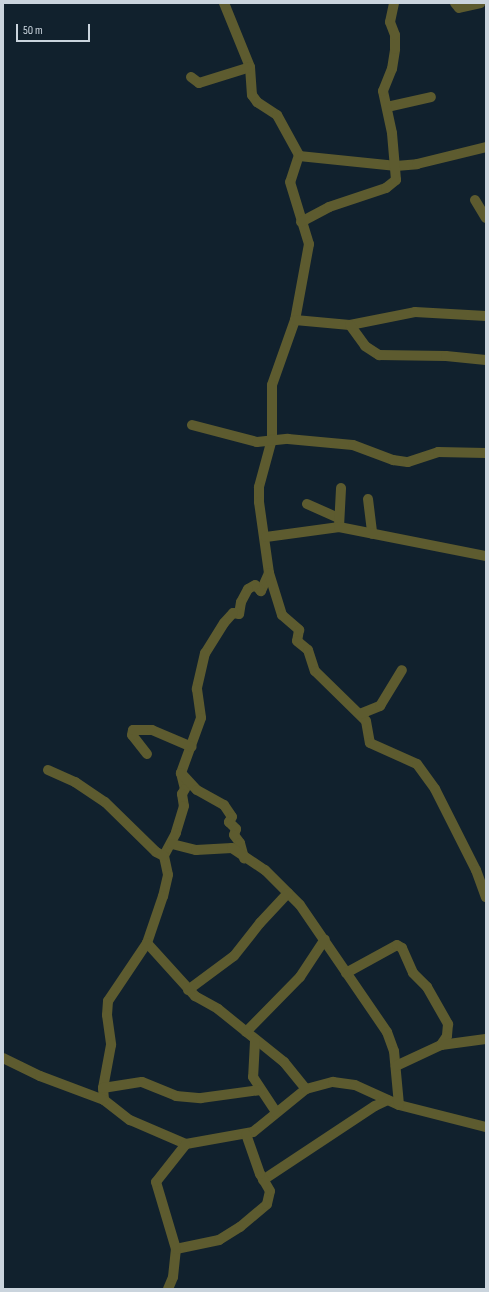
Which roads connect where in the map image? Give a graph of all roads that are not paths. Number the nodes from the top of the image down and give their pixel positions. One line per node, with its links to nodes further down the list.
1 (224, 3): 5 (street)
2 (394, 3): 8 (street)
3 (456, 3): 4 (street)
4 (480, 3)
5 (250, 67): 6 (street); 10 (street)
6 (191, 77)
7 (431, 97): 8 (street)
8 (387, 106): 11 (street)
9 (486, 147): 11 (street)
10 (299, 156): 11 (street); 14 (street)
11 (396, 166): 14 (street)
12 (475, 200): 13 (street)
13 (486, 218)
14 (301, 222): 16 (street)
15 (486, 316): 17 (street)
16 (295, 320): 17 (street); 20 (street)
17 (350, 326): 18 (street)
18 (486, 360)
19 (192, 425): 20 (street)
20 (272, 439): 21 (street); 27 (street)
21 (486, 453)
22 (341, 488): 25 (street)
23 (368, 499): 26 (street)
24 (307, 504): 25 (street)
25 (339, 522): 26 (street); 27 (street)
26 (372, 534): 28 (street)
27 (266, 537): 29 (street)
28 (486, 556)
29 (269, 573): 31 (street); 32 (street)
30 (402, 670): 31 (street)
31 (360, 714): 40 (street)
32 (192, 747): 33 (street); 35 (street)
33 (146, 754)
34 (48, 770): 37 (street)
35 (181, 773): 36 (street); 38 (street)
36 (172, 844): 37 (street); 38 (street)
37 (164, 856): 42 (street)
38 (244, 858): 39 (street)
39 (288, 893): 41 (street); 44 (street)
40 (486, 897)
41 (325, 939): 43 (street); 45 (street)
42 (147, 943): 44 (street); 53 (street)
43 (346, 973): 46 (street); 52 (street)
44 (188, 990): 45 (street)
45 (246, 1032): 48 (street)
46 (448, 1032): 49 (street); 50 (street)
47 (486, 1039): 49 (street)
48 (256, 1041): 54 (street); 55 (street)
49 (456, 1044): 50 (street)
50 (441, 1045): 52 (street)
51 (3, 1058): 56 (street)
52 (396, 1066): 58 (street)
53 (103, 1088): 55 (street); 56 (street)
54 (306, 1089): 57 (street); 59 (street)
55 (260, 1090): 59 (street)
56 (104, 1100): 62 (street)
57 (388, 1100): 58 (street); 63 (street)
58 (399, 1105): 60 (street)
59 (276, 1112): 61 (street)
60 (486, 1127)
61 (246, 1134): 62 (street); 63 (street)
62 (186, 1144): 64 (street)
63 (264, 1180): 64 (street)
64 (176, 1249): 65 (street)
65 (168, 1289)

